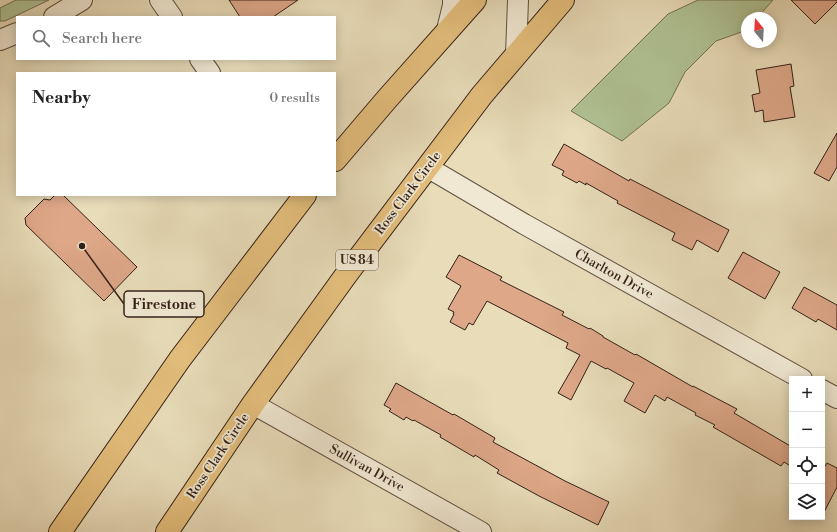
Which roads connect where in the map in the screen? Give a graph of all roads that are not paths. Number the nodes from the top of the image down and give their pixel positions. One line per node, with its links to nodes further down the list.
1 (82, 0): 7 (street)
2 (160, 0): 8 (street)
3 (453, 0): 9 (street)
4 (475, 0): 9 (highway)
5 (518, 0): 12 (street)
6 (563, 0): 12 (highway, Ross Clark Circle / US 84)
7 (56, 16)
8 (171, 16)
9 (447, 30): 15 (highway)
10 (16, 33): 11 (street)
11 (0, 40)
12 (516, 55): 16 (highway, Ross Clark Circle / US 84)
13 (201, 60): 14 (street)
14 (209, 72)
15 (336, 159)
16 (427, 167): 18 (street, Charlton Drive); 21 (highway, Ross Clark Circle / US 84)
17 (304, 196): 22 (highway)
18 (797, 376)
19 (825, 392): 20 (street)
20 (837, 398)
21 (254, 404): 23 (highway, Ross Clark Circle / US 84); 24 (street, Sullivan Drive)
22 (60, 532)
23 (167, 532)
24 (481, 532)

